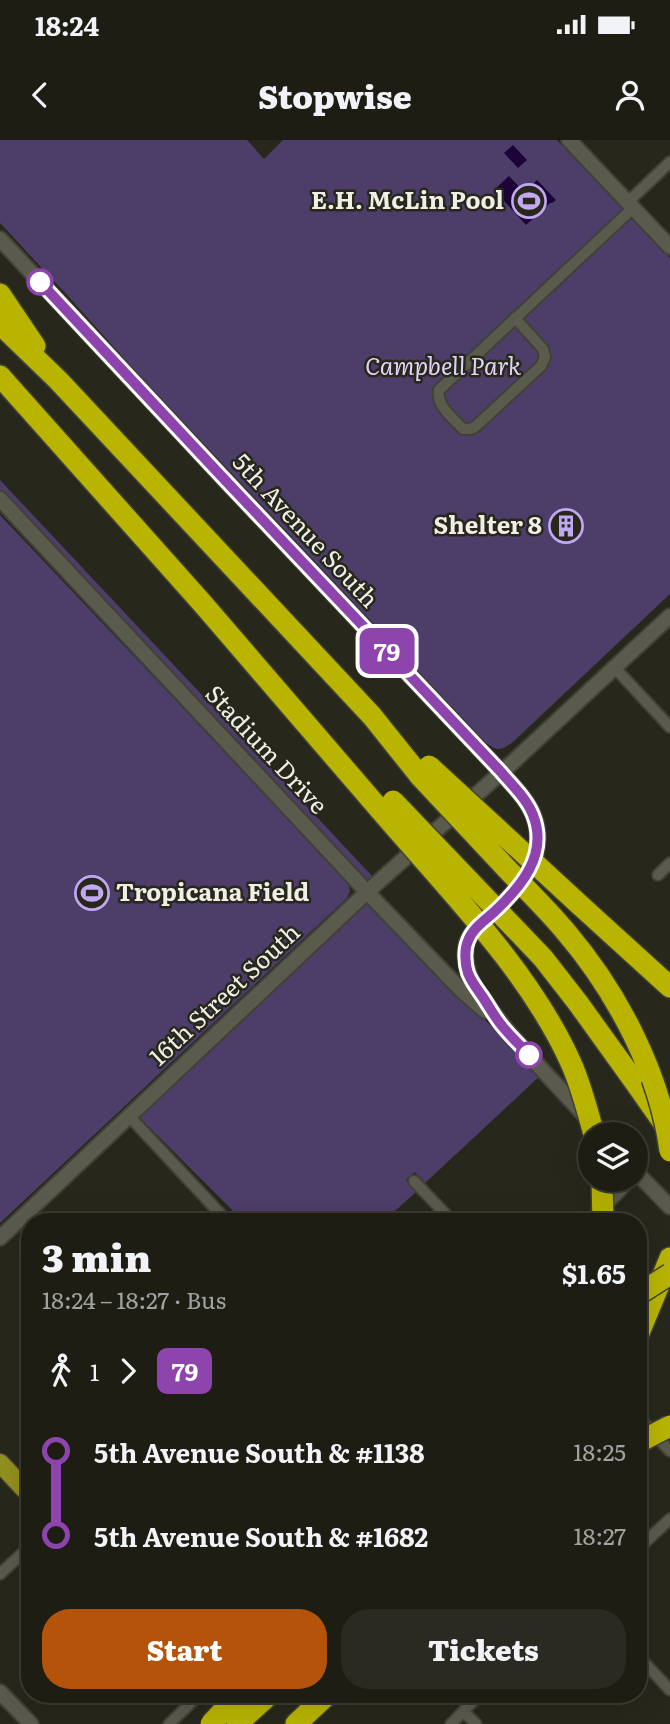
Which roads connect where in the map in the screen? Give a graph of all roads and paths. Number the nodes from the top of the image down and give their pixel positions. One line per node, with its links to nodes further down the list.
1 (569, 140): 3 (street)
2 (670, 162): 3 (street)
3 (630, 205): 5 (street); 7 (street)
4 (0, 239): 16 (street, 5th Avenue South)
5 (670, 247)
6 (0, 294): 10 (highway)
7 (515, 318): 7 (street)
8 (0, 324): 10 (highway)
9 (0, 376): 17 (highway)
10 (58, 380): 15 (highway)
11 (0, 499): 20 (street, Stadium Drive)
12 (670, 616): 13 (street, 16th Street South)
13 (615, 668): 14 (street); 16 (street, 16th Street South)
14 (670, 727)
15 (424, 771): 21 (highway, bridge); 27 (highway, bridge)
16 (501, 772): 20 (street, 16th Street South); 22 (street, 5th Avenue South)
17 (387, 806): 24 (highway, bridge); 26 (highway, bridge)
18 (670, 863): 19 (street)
19 (658, 875)
20 (368, 892): 22 (street, Stadium Drive); 23 (street, 16th Street South)
21 (670, 987)
22 (503, 1027): 25 (street, 5th Avenue South)
23 (129, 1116): 33 (street, 16th Street South); 34 (street)
24 (590, 1122)
25 (591, 1122)
26 (670, 1132)
27 (670, 1151)
28 (414, 1181): 35 (street)
29 (648, 1187): 32 (street)
30 (602, 1192): 37 (highway, bridge)
31 (620, 1192): 36 (street)
32 (670, 1207)
33 (26, 1213)
34 (220, 1213)
35 (444, 1213)
36 (595, 1213)
37 (603, 1213)
38 (21, 1218): 39 (street, 16th Street South)
39 (0, 1238)
40 (670, 1258): 43 (highway, bridge)
41 (670, 1274): 42 (highway, bridge)
42 (647, 1289)
43 (647, 1314)
44 (670, 1426): 46 (highway, bridge)
45 (647, 1427): 47 (street)
46 (647, 1438)
47 (670, 1451)
48 (0, 1463): 49 (main road)
49 (21, 1485)
50 (670, 1519): 51 (street)
51 (647, 1541)
52 (21, 1554): 53 (street)
53 (0, 1574)
54 (647, 1666): 55 (street)
55 (670, 1690)
56 (0, 1692): 64 (street)
57 (191, 1703): 65 (street)
58 (226, 1703): 68 (main road)
59 (231, 1703): 66 (highway, bridge)
60 (260, 1703): 67 (highway, bridge)
61 (318, 1703): 69 (highway)
62 (472, 1703): 63 (street)
63 (464, 1712): 70 (street); 71 (street)
64 (31, 1724)
65 (169, 1724)
66 (211, 1724)
67 (237, 1724)
68 (246, 1724)
69 (296, 1724)
70 (451, 1724)
71 (476, 1724)

